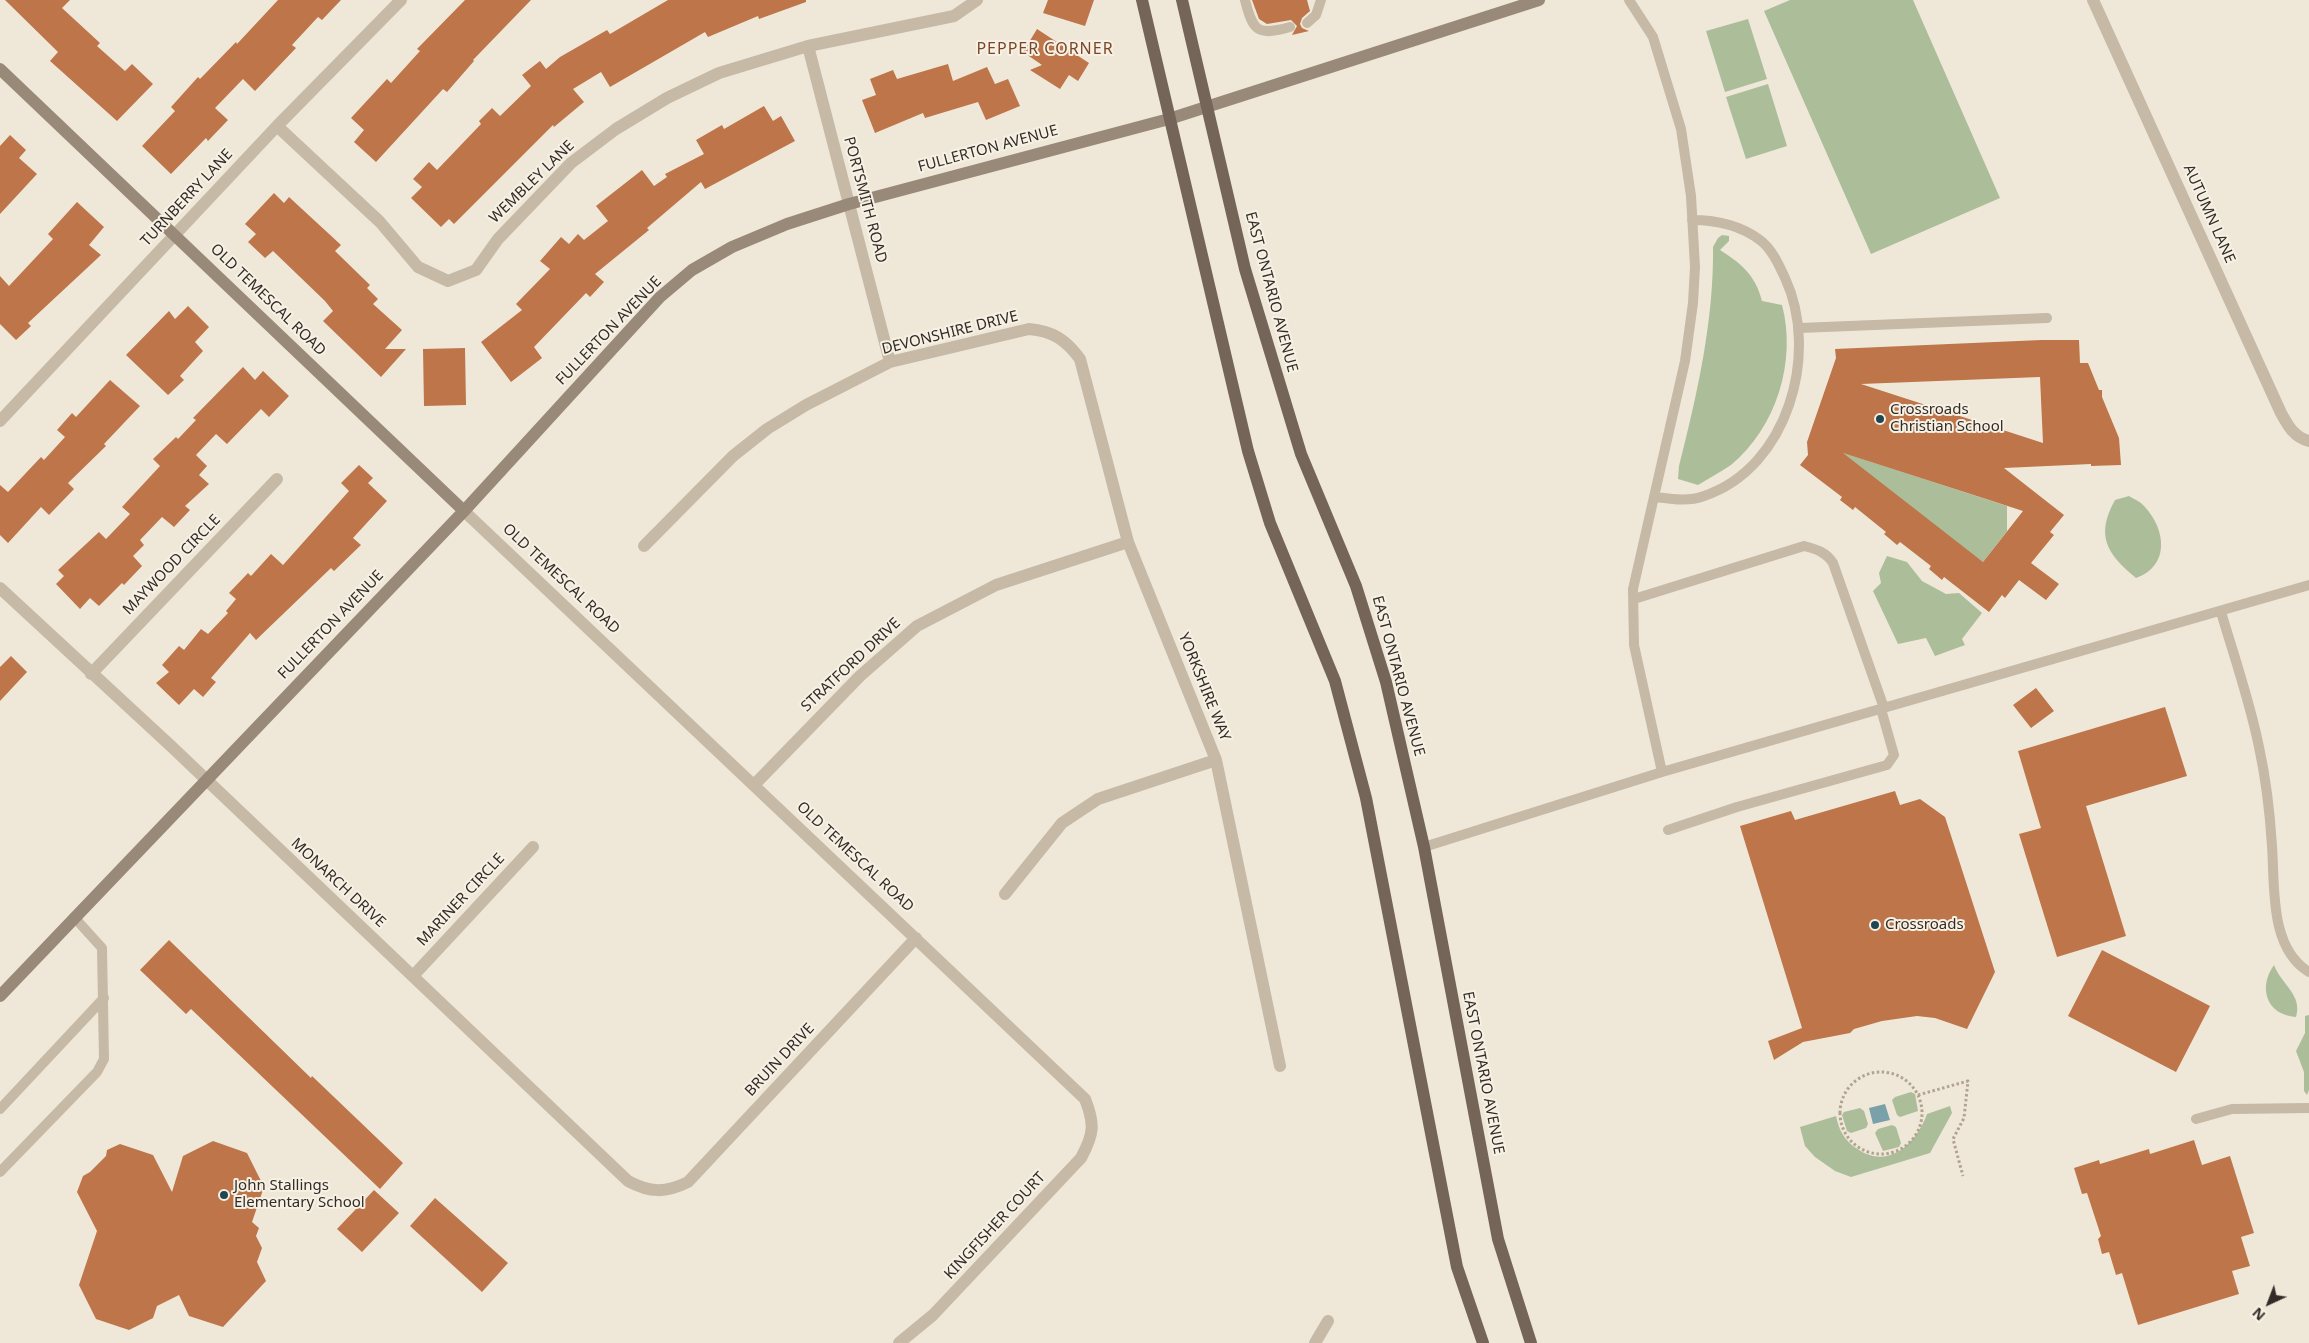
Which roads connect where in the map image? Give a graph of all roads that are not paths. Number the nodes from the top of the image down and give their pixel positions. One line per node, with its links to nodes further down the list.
1 (402, 0): 16 (street, TURNBERRY LANE)
2 (977, 0): 12 (street, WEMBLEY LANE)
3 (1142, 0): 15 (main road)
4 (1182, 0): 14 (main road, EAST ONTARIO AVENUE)
5 (1245, 0): 11 (lane)
6 (1321, 0): 10 (lane)
7 (1539, 0): 14 (main road, FULLERTON AVENUE)
8 (1629, 0): 18 (lane)
9 (2094, 0): 25 (street, AUTUMN LANE)
10 (1307, 23)
11 (1290, 27)
12 (808, 46): 16 (street, WEMBLEY LANE); 17 (street, PORTSMITH ROAD)
13 (0, 69): 19 (main road, OLD TEMESCAL ROAD)
14 (1208, 107): 15 (main road, FULLERTON AVENUE); 43 (main road, EAST ONTARIO AVENUE)
15 (1170, 119): 17 (main road, FULLERTON AVENUE); 61 (main road)
16 (277, 126): 19 (street, TURNBERRY LANE)
17 (849, 204): 23 (street, PORTSMITH ROAD); 28 (main road, FULLERTON AVENUE)
18 (1692, 220): 21 (lane); 27 (lane)
19 (175, 234): 24 (street, TURNBERRY LANE); 28 (main road, OLD TEMESCAL ROAD)
20 (2048, 318): 21 (lane)
21 (1800, 328): 27 (lane)
22 (1057, 336): 23 (street, DEVONSHIRE DRIVE); 29 (street, YORKSHIRE WAY)
23 (890, 362): 30 (street, DEVONSHIRE DRIVE)
24 (0, 421)
25 (2304, 440)
26 (277, 479): 35 (street, MAYWOOD CIRCLE)
27 (1655, 497): 33 (lane)
28 (464, 511): 39 (main road, FULLERTON AVENUE); 40 (street, OLD TEMESCAL ROAD)
29 (1128, 542): 37 (street, YORKSHIRE WAY); 40 (street, STRATFORD DRIVE)
30 (644, 546)
31 (2309, 585): 34 (lane)
32 (0, 588): 35 (street, MONARCH DRIVE)
33 (1634, 599): 36 (lane); 38 (lane)
34 (2221, 612): 36 (lane); 47 (lane)
35 (91, 674): 39 (street, MONARCH DRIVE)
36 (1883, 709): 38 (lane); 41 (lane)
37 (1216, 760): 44 (street); 51 (street, YORKSHIRE WAY)
38 (1662, 772): 43 (lane)
39 (204, 780): 45 (main road, FULLERTON AVENUE); 48 (street, MONARCH DRIVE)
40 (754, 785): 46 (street, OLD TEMESCAL ROAD)
41 (1668, 830)
42 (533, 847): 48 (street, MARINER CIRCLE)
43 (1424, 847): 62 (main road, EAST ONTARIO AVENUE)
44 (1005, 894)
45 (74, 917): 49 (main road, FULLERTON AVENUE); 50 (lane)
46 (916, 938): 54 (street, OLD TEMESCAL ROAD); 57 (street, BRUIN DRIVE)
47 (2309, 972)
48 (413, 976): 57 (street, MONARCH DRIVE)
49 (0, 996)
50 (104, 998): 53 (lane); 56 (lane)
51 (1280, 1066)
52 (2309, 1108): 55 (lane)
53 (0, 1109)
54 (1092, 1118): 59 (street, KINGFISHER COURT)
55 (2196, 1118)
56 (0, 1172)
57 (660, 1192)
58 (1328, 1321): 60 (street)
59 (899, 1343)
60 (1315, 1343)
61 (1483, 1343)
62 (1531, 1343)

